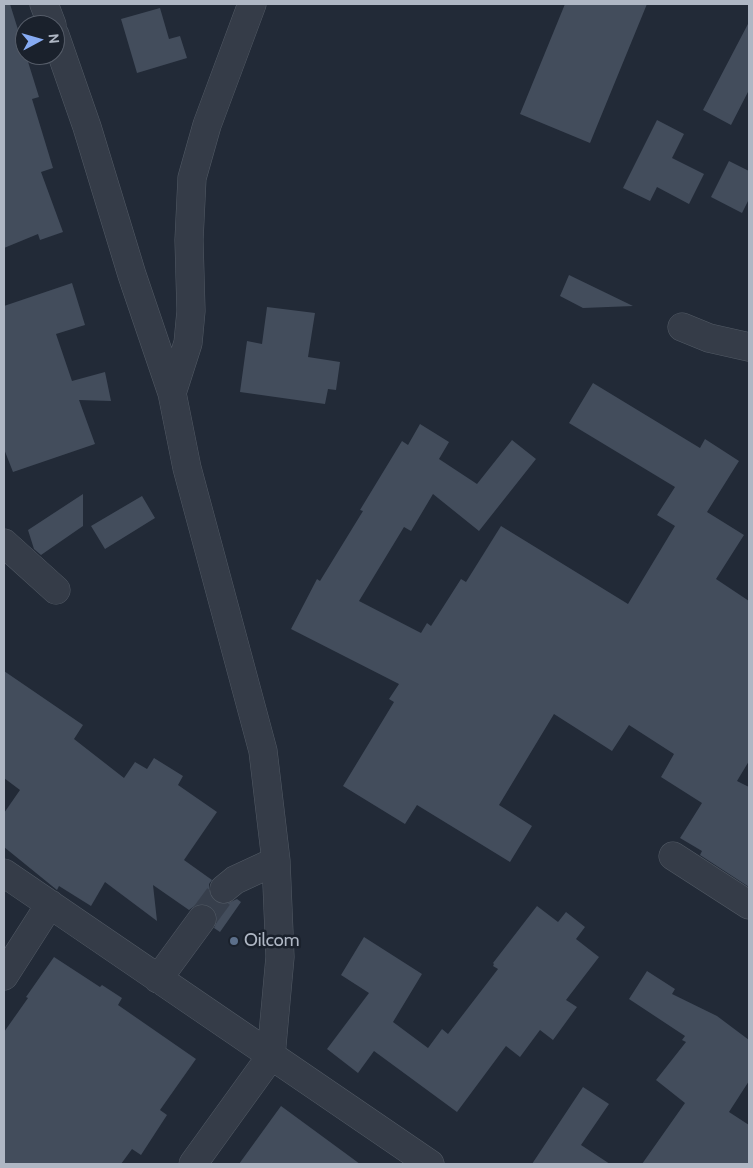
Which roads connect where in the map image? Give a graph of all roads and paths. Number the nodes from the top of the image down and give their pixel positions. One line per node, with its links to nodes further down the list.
1 (252, 4): 5 (street)
2 (65, 64): 5 (street)
3 (682, 327): 4 (street)
4 (749, 347)
5 (172, 394): 9 (street)
6 (4, 543): 7 (street)
7 (56, 590)
8 (673, 856): 13 (street)
9 (276, 861): 11 (street); 17 (street)
10 (4, 873): 12 (street)
11 (224, 889)
12 (50, 904): 15 (street); 16 (street)
13 (749, 905)
14 (202, 920): 16 (street)
15 (4, 976)
16 (158, 979): 17 (street)
17 (271, 1056): 18 (street); 19 (street)
18 (193, 1164)
19 (430, 1164)

